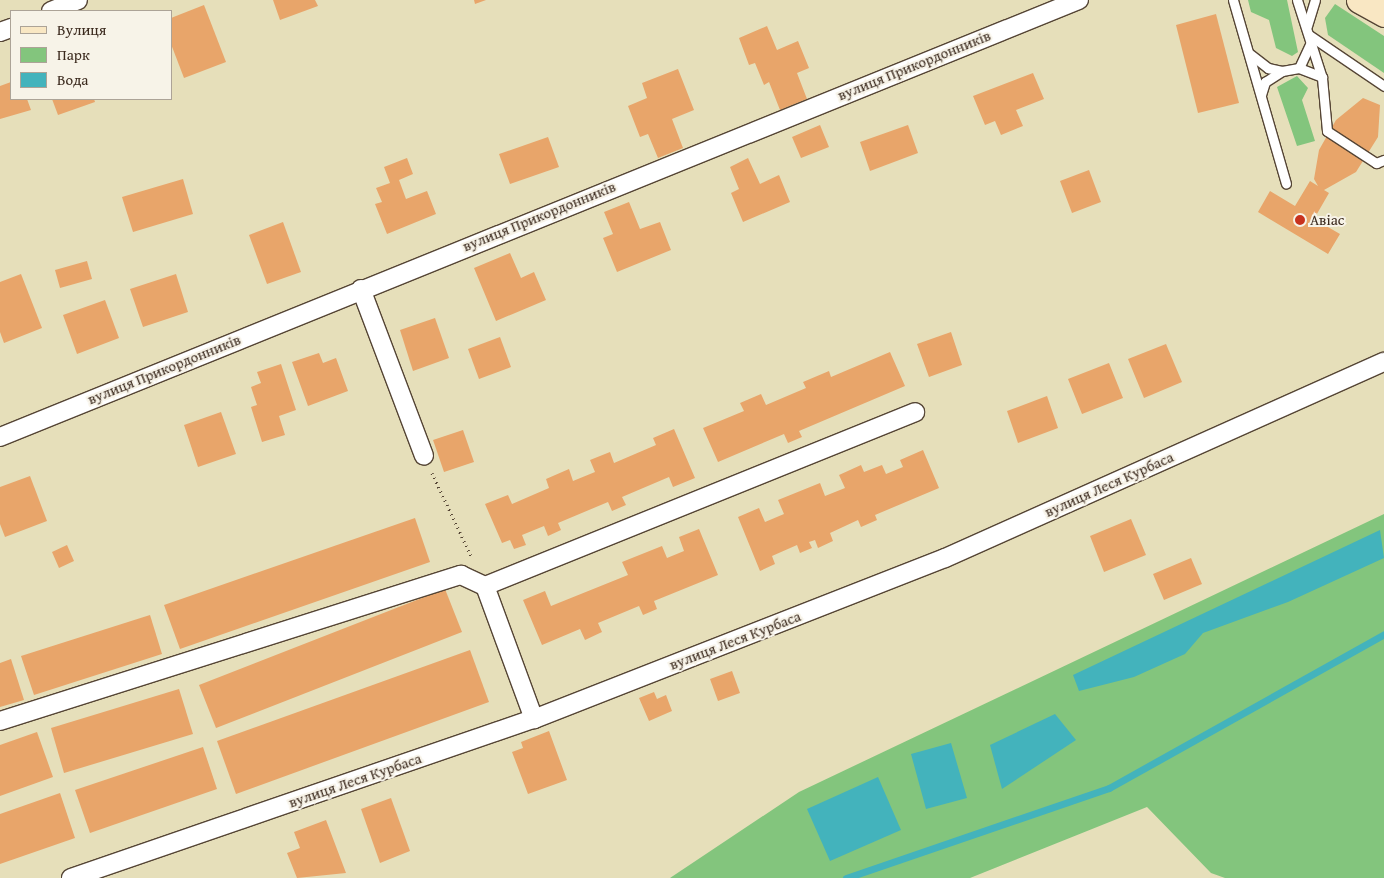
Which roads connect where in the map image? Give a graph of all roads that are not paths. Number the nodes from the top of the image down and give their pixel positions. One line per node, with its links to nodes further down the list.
1 (78, 0): 7 (street)
2 (1079, 0): 18 (street, вулиця Прикордонників)
3 (1233, 0): 10 (lane)
4 (1297, 0): 9 (lane)
5 (1315, 0): 9 (lane)
6 (1360, 0): 8 (main road)
7 (53, 10)
8 (1384, 14)
9 (1309, 35): 11 (lane); 13 (lane); 14 (lane)
10 (1248, 52): 12 (lane); 15 (lane)
11 (1299, 68): 12 (lane); 13 (lane)
12 (1282, 70): 15 (lane)
13 (1322, 78): 16 (lane)
14 (1384, 86)
15 (1261, 96): 17 (lane)
16 (1384, 160)
17 (1286, 184)
18 (361, 289): 21 (street, вулиця Прикордонників); 22 (street)
19 (1384, 362): 24 (street, вулиця Леся Курбаса)
20 (915, 412): 23 (street)
21 (0, 437)
22 (424, 456)
23 (485, 586): 24 (street); 25 (street)
24 (534, 719): 26 (street, вулиця Леся Курбаса)
25 (0, 721)
26 (71, 878)

